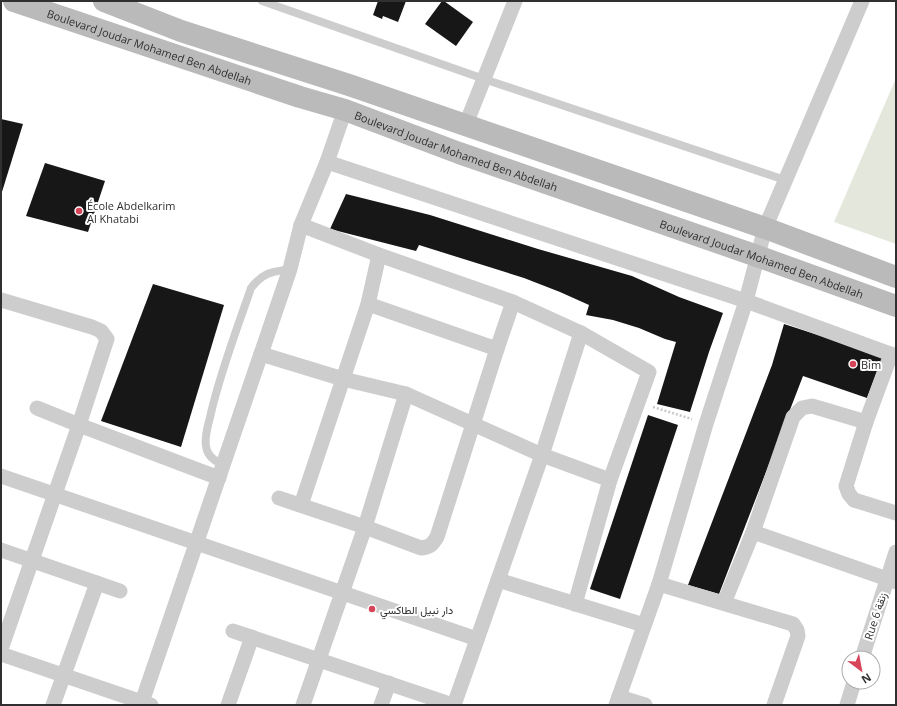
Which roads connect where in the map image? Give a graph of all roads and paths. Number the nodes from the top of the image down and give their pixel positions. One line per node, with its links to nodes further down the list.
1 (14, 1): 7 (main road, Boulevard Joudar Mohamed Ben Abdellah)
2 (104, 1): 8 (main road)
3 (262, 1): 6 (lane)
4 (515, 1): 6 (street)
5 (862, 1): 10 (street)
6 (484, 79): 8 (street); 10 (lane)
7 (345, 110): 9 (street); 14 (main road, Boulevard Joudar Mohamed Ben Abdellah)
8 (466, 124): 12 (main road)
9 (327, 162): 11 (street); 18 (street)
10 (786, 180): 12 (street)
11 (302, 225): 13 (street); 15 (street)
12 (765, 228): 14 (street); 16 (main road)
13 (380, 255): 19 (street); 20 (street)
14 (757, 256): 18 (street); 21 (main road, Boulevard Joudar Mohamed Ben Abdellah)
15 (290, 269): 24 (street); 35 (lane)
16 (896, 277)
17 (1, 300): 33 (street)
18 (746, 301): 25 (street); 32 (street)
19 (513, 302): 22 (street); 23 (street)
20 (368, 304): 23 (street); 26 (street)
21 (896, 306)
22 (581, 333): 28 (street); 34 (street)
23 (497, 349): 31 (street)
24 (261, 354): 26 (street); 35 (street)
25 (894, 355): 30 (street)
26 (343, 379): 27 (street); 40 (street)
27 (406, 394): 31 (street); 42 (street)
28 (638, 402): 32 (path); 37 (street)
29 (37, 408): 33 (street)
30 (866, 422): 41 (street); 43 (street)
31 (474, 424): 34 (street); 42 (street)
32 (706, 424): 51 (street)
33 (79, 425): 35 (street); 38 (street)
34 (542, 454): 37 (street); 48 (street)
35 (221, 472): 44 (street)
36 (1, 476): 38 (street)
37 (610, 480): 55 (street)
38 (55, 495): 44 (street); 47 (street)
39 (279, 498): 40 (street)
40 (301, 505): 42 (street)
41 (896, 513)
42 (365, 526): 53 (street)
43 (753, 532): 49 (street); 54 (street)
44 (196, 543): 53 (street); 68 (street)
45 (1, 550): 47 (street)
46 (896, 552): 49 (street, Rue 6 زنقة)
47 (32, 560): 50 (street); 60 (street)
48 (498, 580): 55 (street); 59 (street)
49 (891, 580): 61 (street, Rue 6 زنقة)
50 (97, 583): 52 (street); 64 (street)
51 (659, 584): 54 (street); 56 (street)
52 (120, 590)
53 (342, 593): 59 (street); 63 (street)
54 (724, 603): 75 (street)
55 (575, 604): 56 (street)
56 (644, 625): 67 (street)
57 (233, 631): 58 (street)
58 (252, 637): 63 (street); 70 (street)
59 (477, 639): 73 (street)
60 (1, 649)
61 (865, 650)
62 (1, 654): 64 (street)
63 (319, 660): 65 (street); 71 (street)
64 (64, 675): 68 (street); 69 (street)
65 (389, 683): 72 (street); 73 (street)
66 (852, 690): 76 (street)
67 (617, 701): 74 (street)
68 (145, 704)
69 (53, 705)
70 (228, 705)
71 (303, 705)
72 (381, 705)
73 (453, 705)
74 (645, 705)
75 (774, 705)
76 (847, 705)

